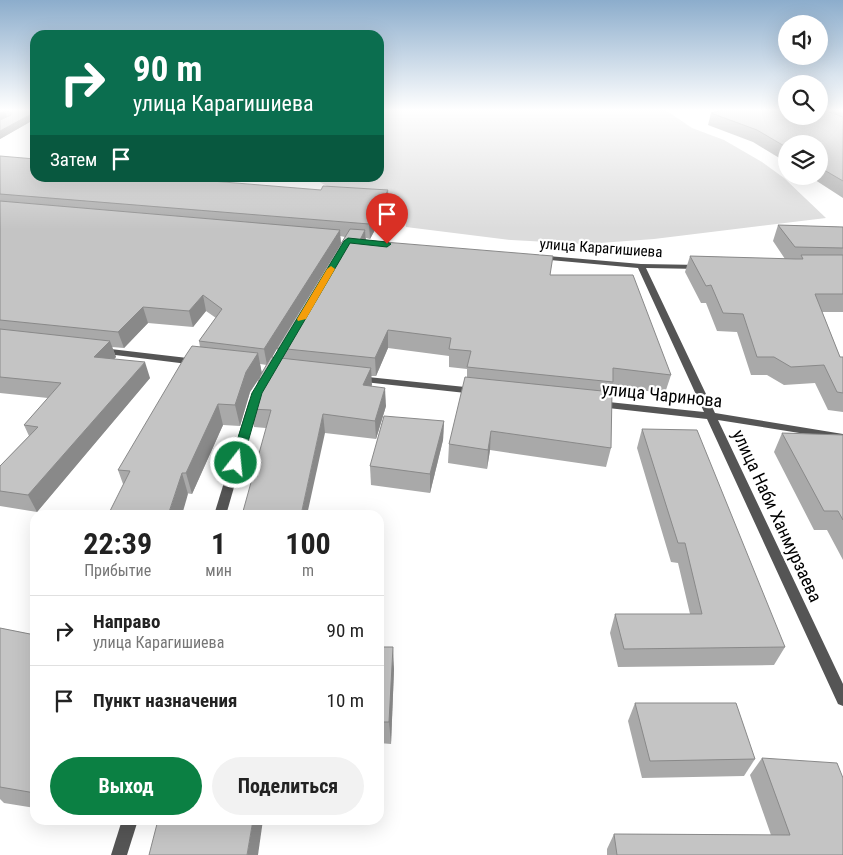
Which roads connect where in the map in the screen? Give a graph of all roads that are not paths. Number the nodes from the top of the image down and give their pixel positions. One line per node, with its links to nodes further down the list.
1 (533, 257): 2 (street, улица Карагишиева)
2 (641, 266): 3 (street, улица Карагишиева); 10 (street, улица Наби Ханмурзаева)
3 (708, 267)
4 (87, 349): 5 (street)
5 (203, 362)
6 (349, 378): 7 (street)
7 (486, 392)
8 (257, 393): 12 (street)
9 (584, 403): 10 (street, улица Чаринова)
10 (712, 416): 11 (street, улица Чаринова); 13 (street, улица Наби Ханмурзаева)
11 (843, 437)
12 (222, 510)
13 (843, 699)
14 (128, 825): 15 (street)
15 (119, 855)

